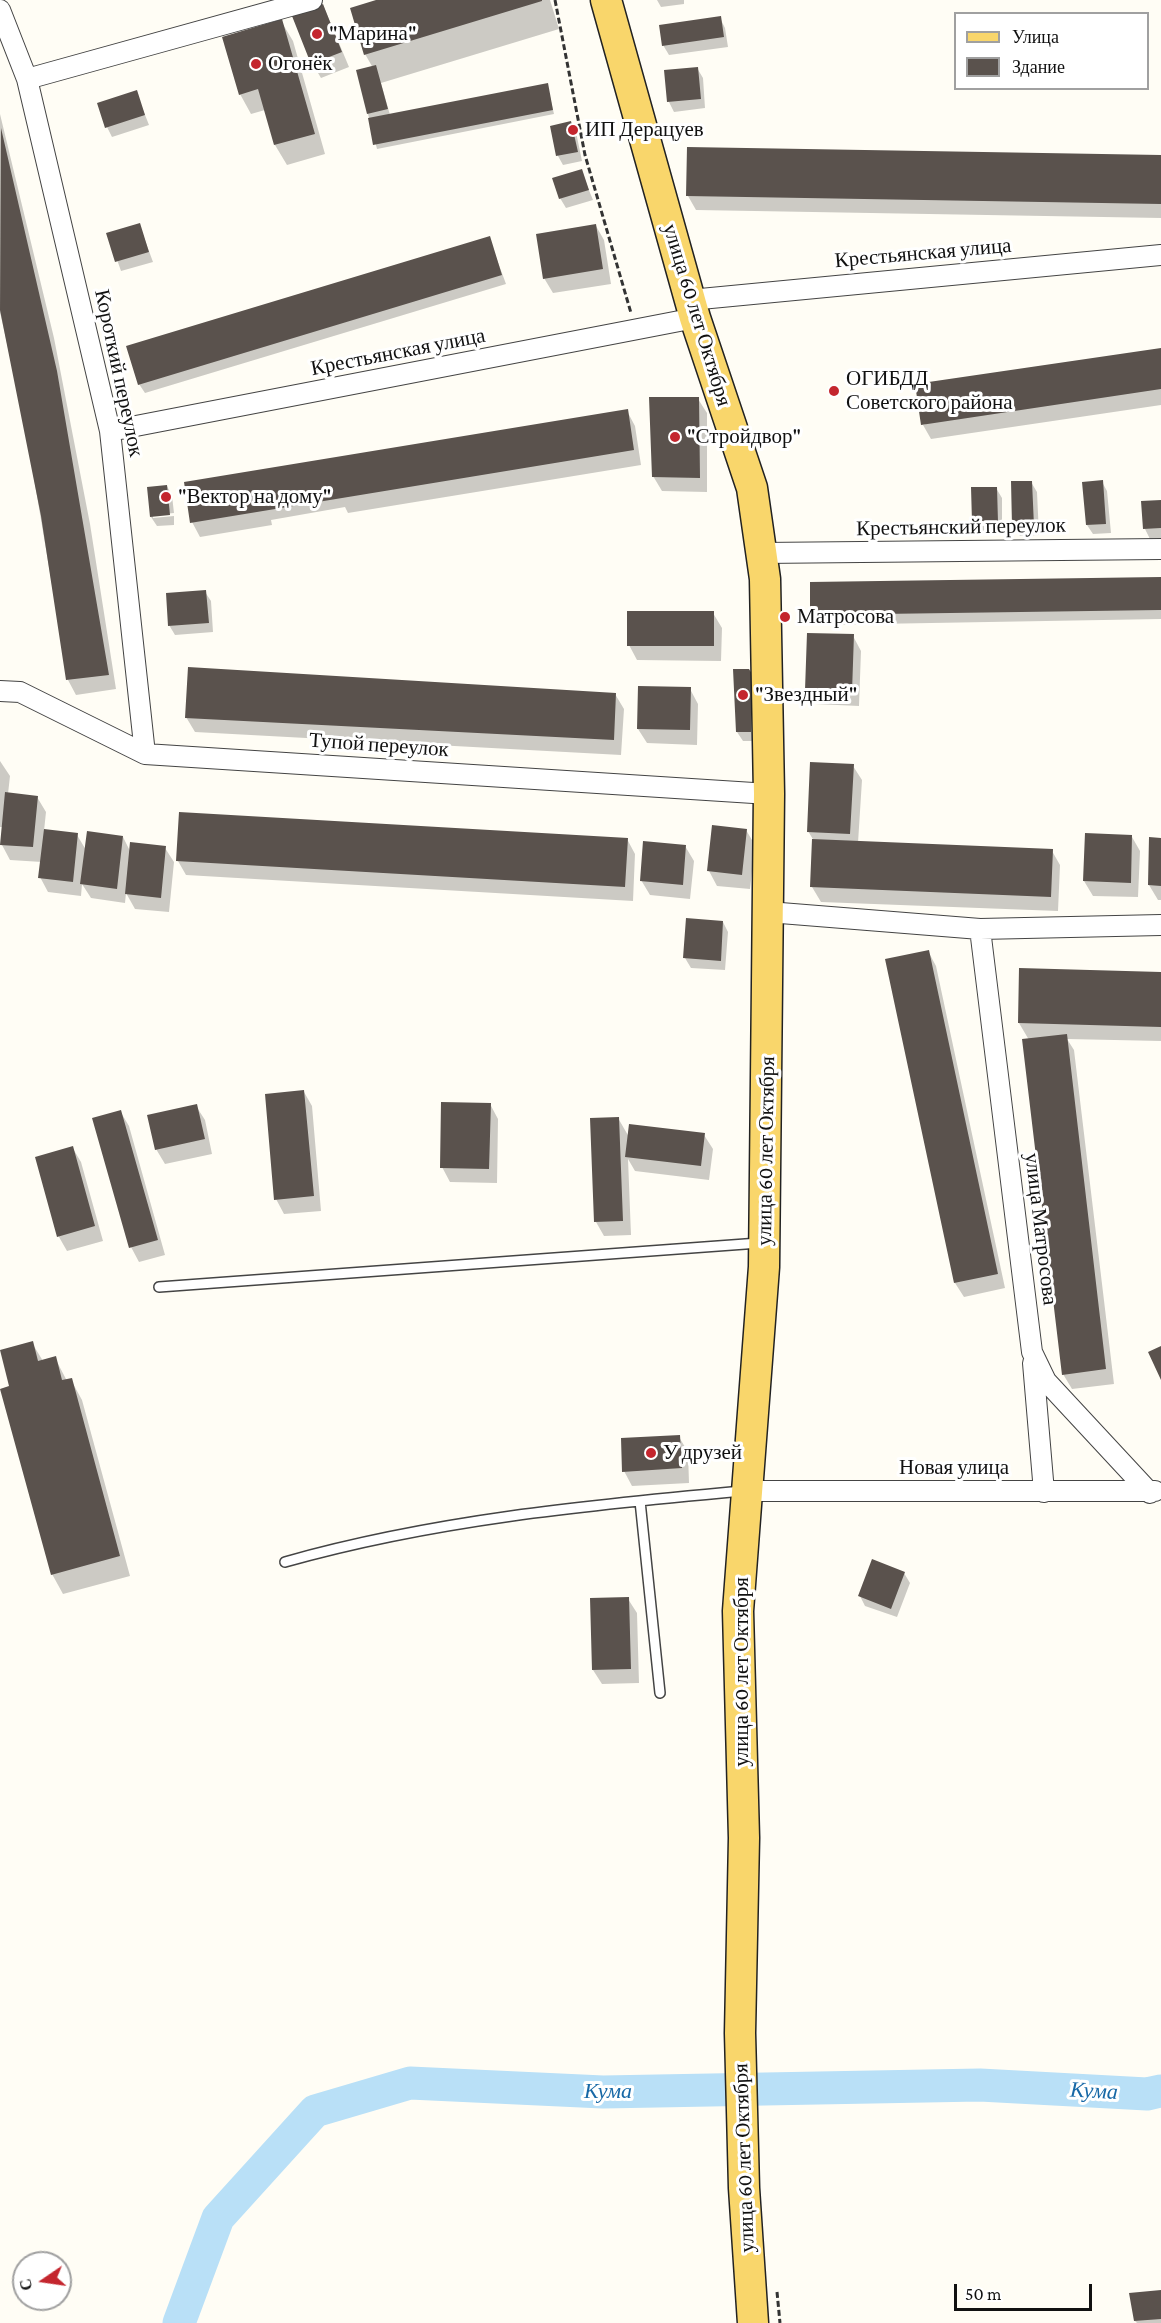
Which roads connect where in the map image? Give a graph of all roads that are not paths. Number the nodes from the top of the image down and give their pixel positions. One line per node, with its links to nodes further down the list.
1 (312, 0): 4 (street)
2 (606, 0): 6 (main road, улица 60 лет Октября)
3 (0, 10): 4 (street, Короткий переулок)
4 (27, 79): 7 (street, Короткий переулок)
5 (1161, 255): 6 (street, Крестьянская улица)
6 (693, 309): 7 (street, Крестьянская улица); 9 (main road, улица 60 лет Октября)
7 (110, 431): 11 (street, Короткий переулок)
8 (1161, 549): 9 (street, Крестьянский переулок)
9 (762, 553): 12 (main road, улица 60 лет Октября)
10 (0, 691): 11 (street, Тупой переулок)
11 (145, 754): 12 (street, Тупой переулок)
12 (769, 794): 13 (main road, улица 60 лет Октября)
13 (768, 912): 15 (street); 16 (main road, улица 60 лет Октября)
14 (1161, 925): 15 (street)
15 (980, 929): 18 (street, улица Матросова)
16 (765, 1243): 17 (lane); 19 (main road, улица 60 лет Октября)
17 (159, 1287)
18 (1032, 1352): 20 (street, улица Матросова); 21 (street)
19 (747, 1491): 21 (street, Новая улица); 22 (lane); 25 (main road, улица 60 лет Октября)
20 (1155, 1491): 21 (street, Новая улица)
21 (1044, 1492)
22 (640, 1500): 23 (lane); 24 (lane)
23 (285, 1562)
24 (660, 1693)
25 (753, 2323)

